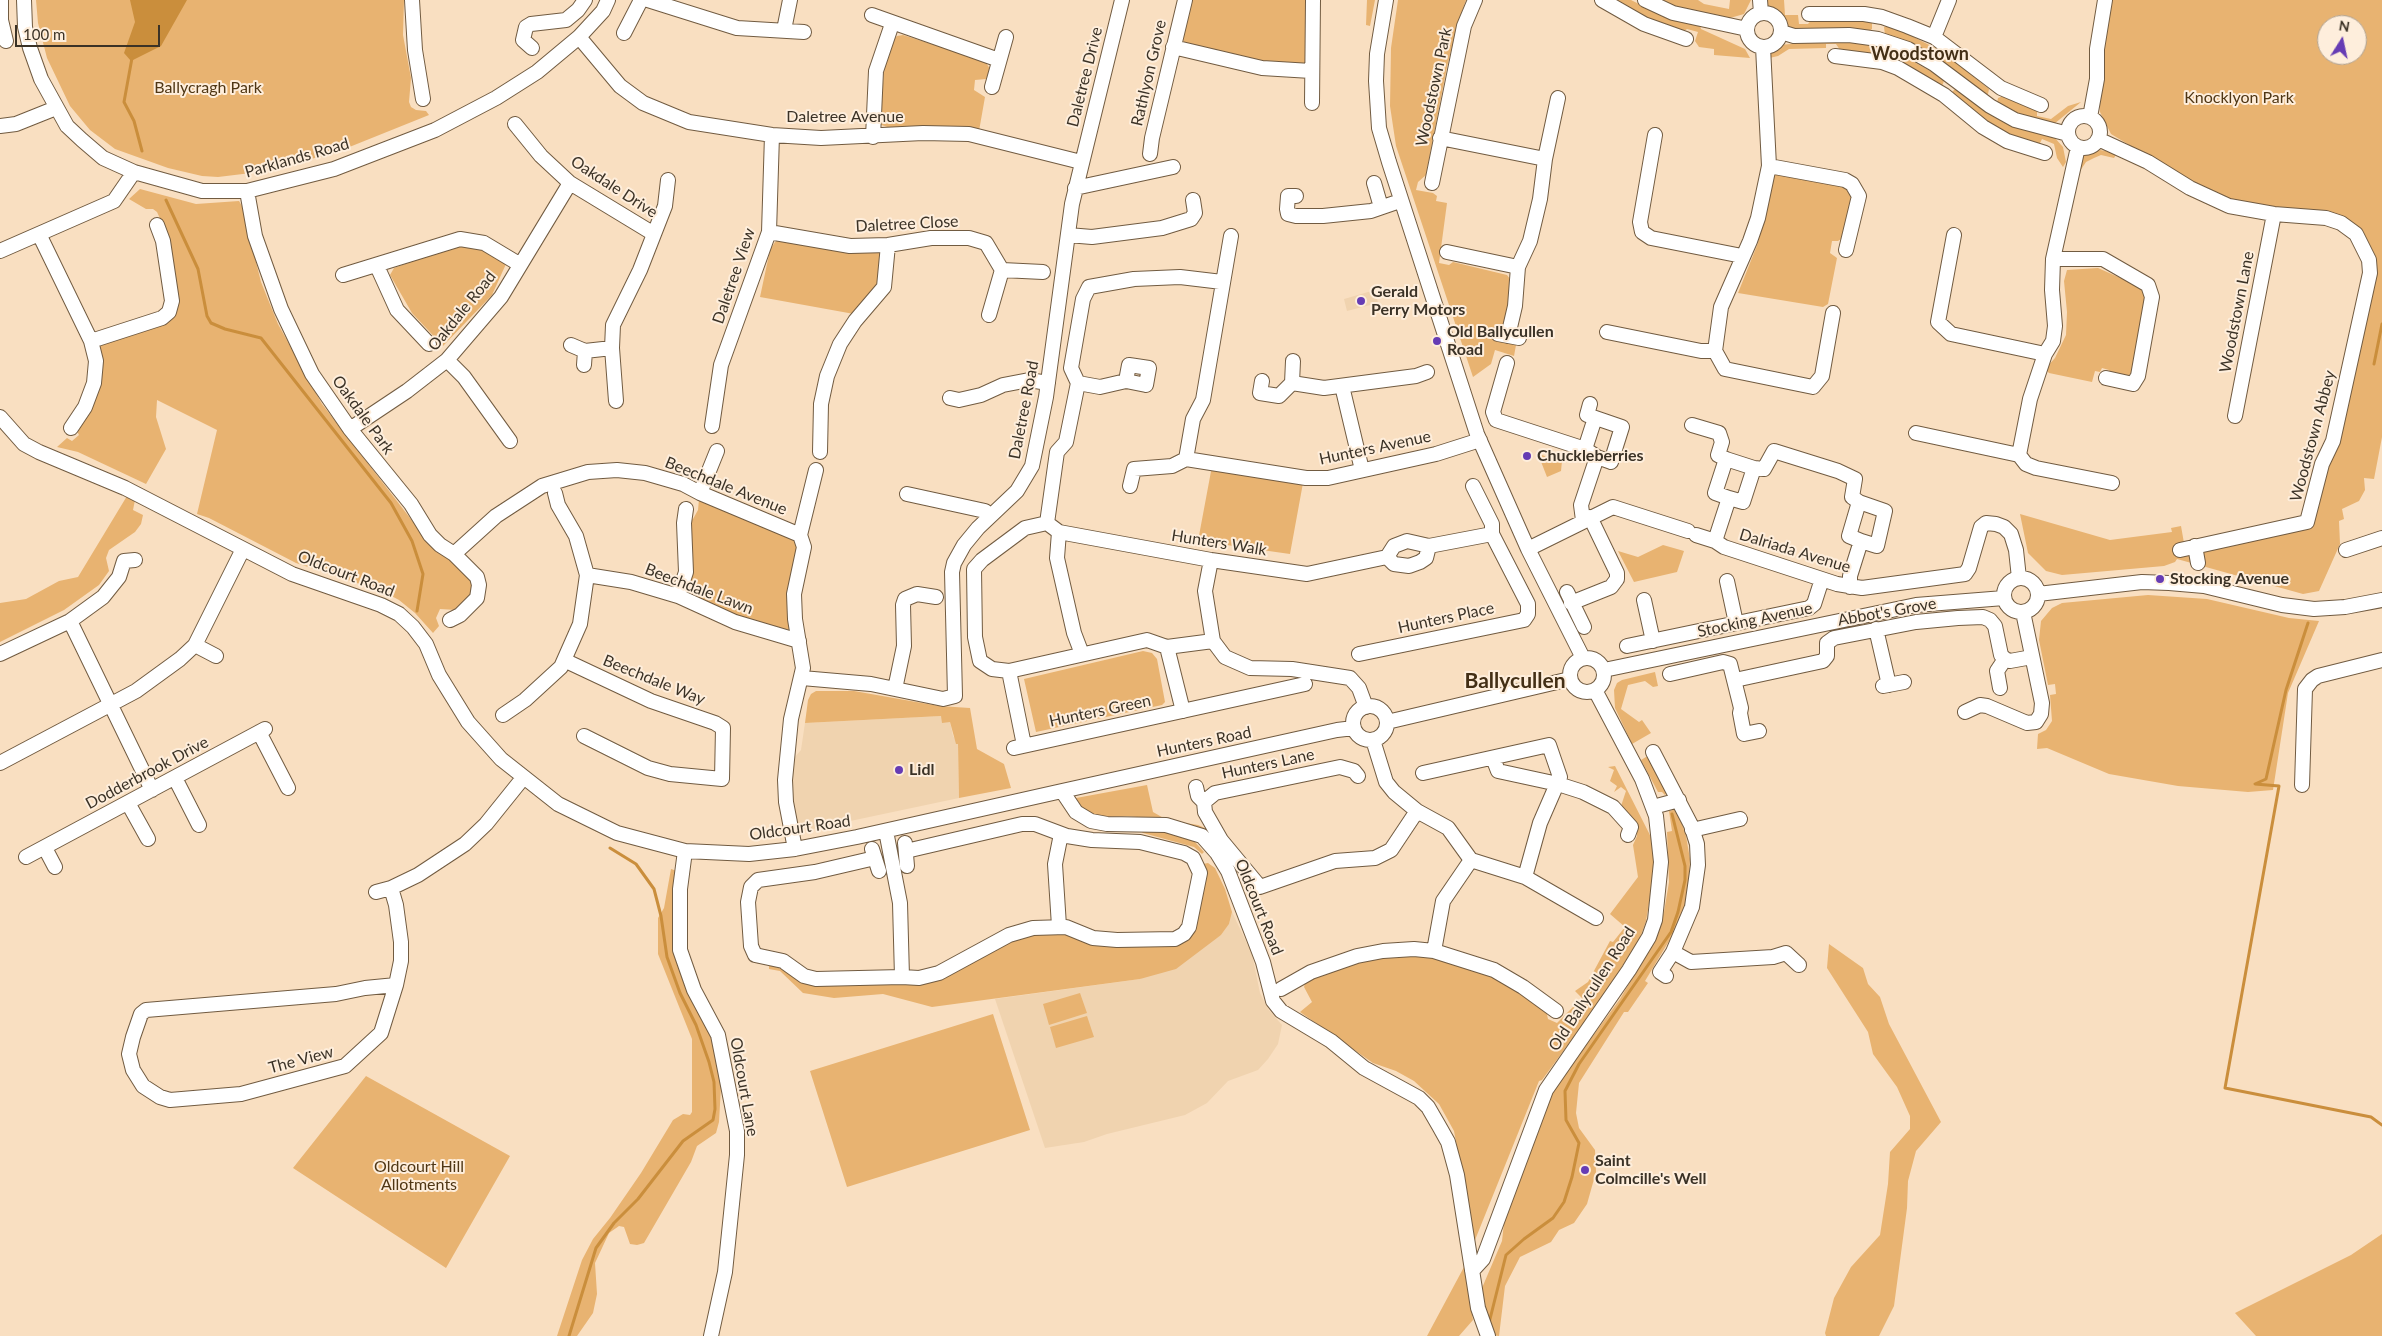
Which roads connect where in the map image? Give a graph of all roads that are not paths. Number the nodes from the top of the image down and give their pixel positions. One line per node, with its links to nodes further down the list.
1 (1, 0): 22 (street)
2 (24, 0): 50 (street, Parklands Road)
3 (412, 0): 46 (street)
4 (586, 0): 37 (street)
5 (608, 0): 29 (street, Parklands Road)
6 (641, 0): 28 (street)
7 (648, 0): 25 (street)
8 (790, 0): 25 (street)
9 (1122, 0): 64 (street, Daletree Drive)
10 (1185, 0): 35 (street, Rathlyon Grove)
11 (1313, 0): 40 (street)
12 (1386, 0): 76 (street)
13 (1475, 0): 58 (street, Woodstown Park)
14 (1602, 0): 32 (street)
15 (1645, 0): 24 (street)
16 (1949, 0): 31 (street)
17 (2105, 0): 51 (street)
18 (1761, 6): 24 (street); 27 (street)
19 (1809, 14): 21 (street)
20 (872, 15): 23 (street)
21 (1882, 17): 31 (street); 33 (street)
22 (1, 20): 34 (street)
23 (892, 24): 39 (street); 57 (street)
24 (1746, 29): 36 (street)
25 (784, 30): 26 (street)
26 (804, 32)
27 (1781, 32): 33 (street); 36 (street)
28 (624, 34)
29 (579, 37): 56 (street, Daletree Avenue); 73 (street, Parklands Road)
30 (1006, 37): 39 (street)
31 (1934, 37): 43 (street)
32 (1686, 38)
33 (1878, 39): 41 (street)
34 (6, 41)
35 (1173, 47): 40 (street); 62 (street, Rathlyon Grove)
36 (1763, 47): 66 (street)
37 (532, 48)
38 (1835, 56): 44 (street)
39 (999, 60): 42 (street)
40 (1311, 71): 47 (street)
41 (1956, 78): 44 (street); 49 (street)
42 (992, 87)
43 (2001, 88): 48 (street); 49 (street)
44 (1944, 95): 61 (street)
45 (1558, 98): 63 (street)
46 (423, 99)
47 (1312, 103)
48 (2041, 105)
49 (1990, 106): 55 (street)
50 (56, 108): 53 (street); 67 (street, Parklands Road)
51 (2090, 117): 55 (street); 59 (street)
52 (515, 124): 69 (street, Oakdale Drive)
53 (0, 126)
54 (1656, 134): 90 (street)
55 (2068, 134): 60 (street)
56 (772, 135): 57 (street, Daletree Avenue); 80 (street, Daletree View)
57 (873, 137): 64 (street, Daletree Avenue)
58 (1440, 138): 63 (street); 70 (street, Woodstown Park)
59 (2098, 140): 60 (street); 78 (street)
60 (2078, 147): 91 (street)
61 (2045, 153)
62 (1150, 154)
63 (1545, 159): 94 (street)
64 (1081, 162): 72 (street, Daletree Road)
65 (1173, 166): 72 (street)
66 (1769, 166): 88 (street); 90 (street)
67 (134, 172): 73 (street, Parklands Road); 81 (street)
68 (668, 180): 82 (street)
69 (570, 183): 82 (street, Oakdale Drive); 92 (street, Oakdale Road)
70 (1432, 183)
71 (1374, 184): 77 (street)
72 (1075, 188): 83 (street, Daletree Road)
73 (247, 191): 129 (street, Oakdale Park)
74 (1296, 196): 77 (street)
75 (1193, 200): 83 (street)
76 (1400, 201): 77 (street); 131 (street)
77 (1382, 206)
78 (2274, 214): 123 (street, Woodstown Lane); 161 (street, Woodstown Abbey)
79 (158, 225): 103 (street)
80 (770, 232): 86 (street, Daletree Close); 126 (street, Daletree View)
81 (39, 234): 87 (street); 103 (street)
82 (654, 234): 106 (street)
83 (1068, 235): 117 (street, Daletree Road)
84 (1954, 235): 108 (street)
85 (1231, 236): 98 (street)
86 (888, 245): 95 (street, Daletree Close); 134 (street)
87 (0, 250)
88 (1846, 250)
89 (1447, 253): 94 (street)
90 (1742, 256): 107 (street)
91 (2053, 259): 108 (street); 113 (street)
92 (519, 264): 93 (street); 109 (street, Oakdale Road)
93 (377, 266): 97 (street); 104 (street)
94 (1518, 267): 102 (street)
95 (1002, 270): 96 (street); 100 (street)
96 (1043, 272)
97 (343, 275)
98 (1222, 282): 118 (street); 137 (street)
99 (1833, 313): 107 (street)
100 (989, 316)
101 (1607, 332): 107 (street)
102 (1508, 336)
103 (91, 341): 128 (street)
104 (429, 344)
105 (571, 345): 106 (street)
106 (612, 348): 121 (street)
107 (1716, 351)
108 (2045, 354): 136 (street)
109 (448, 360): 129 (street, Oakdale Road); 132 (street)
110 (1293, 361): 116 (street)
111 (1507, 363): 135 (street)
112 (1427, 372): 119 (street)
113 (2106, 378)
114 (1126, 381): 118 (street)
115 (1262, 381): 116 (street)
116 (1292, 382): 119 (street)
117 (1048, 383): 120 (street); 151 (street, Daletree Road)
118 (1078, 383): 153 (street)
119 (1342, 386): 141 (street)
120 (950, 398)
121 (616, 401)
122 (1590, 404): 125 (street)
123 (2235, 416)
124 (0, 417): 162 (street, Oldcourt Road)
125 (1595, 418): 135 (street); 135 (street)
126 (712, 426)
127 (1692, 426): 138 (street)
128 (71, 428)
129 (350, 429): 166 (street, Oakdale Park)
130 (1916, 433): 136 (street)
131 (1480, 440): 141 (street, Hunters Avenue); 163 (street)
132 (510, 441)
133 (717, 451): 146 (street)
134 (820, 452)
135 (1591, 453): 152 (street)
136 (2019, 455): 142 (street)
137 (1186, 459): 141 (street, Hunters Avenue); 143 (street, Hunters Avenue)
138 (1726, 459): 139 (street); 148 (street)
139 (1754, 468): 148 (street); 149 (street)
140 (816, 470): 156 (street)
141 (1362, 470)
142 (2112, 483)
143 (1130, 486)
144 (1473, 486): 155 (street)
145 (555, 493): 171 (street)
146 (700, 493): 156 (street, Beechdale Avenue); 166 (street, Beechdale Avenue)
147 (907, 494): 151 (street)
148 (1730, 498): 158 (street)
149 (1859, 502): 159 (street); 159 (street)
150 (686, 509): 177 (street)
151 (990, 516): 212 (street, Daletree Road)
152 (1587, 519): 158 (street, Dalriada Avenue); 163 (street, Dalriada Avenue); 186 (street)
153 (1048, 524): 154 (street, Hunters Walk); 204 (street)
154 (1059, 532): 169 (street, Hunters Walk); 195 (street)
155 (1492, 534): 160 (street, Hunters Walk); 196 (street, Hunters Place)
156 (800, 535): 189 (street)
157 (2382, 538): 165 (street)
158 (1715, 541): 173 (street, Dalriada Avenue)
159 (1861, 541): 175 (street)
160 (1429, 546): 167 (street, Hunters Walk); 167 (street)
161 (2196, 546): 164 (street, Woodstown Abbey); 170 (street)
162 (243, 549): 191 (street); 230 (street, Oldcourt Road)
163 (1528, 549): 199 (street)
164 (2180, 550)
165 (2346, 550)
166 (454, 554): 183 (street, Oakdale Park)
167 (1387, 557): 169 (street, Hunters Walk)
168 (134, 560): 184 (street)
169 (1210, 560): 188 (street)
170 (2198, 563)
171 (587, 575): 177 (street, Beechdale Lawn); 202 (street)
172 (2019, 578): 175 (street, Dalriada Avenue); 176 (street); 179 (street)
173 (1822, 579): 175 (street, Dalriada Avenue); 185 (street)
174 (1728, 581): 185 (street)
175 (1850, 587)
176 (2038, 594): 181 (street); 182 (street)
177 (678, 596): 189 (street, Beechdale Lawn)
178 (936, 597): 212 (street)
179 (2004, 598): 182 (street); 203 (street, Stocking Avenue)
180 (1644, 600): 190 (street)
181 (2382, 600)
182 (2023, 612): 198 (street)
183 (450, 620)
184 (70, 621): 194 (street); 214 (street)
185 (1736, 623): 190 (street)
186 (1584, 626)
187 (1876, 629): 200 (street, Abbot's Grove); 208 (street, Abbot's Grove); 209 (street)
188 (1213, 640): 193 (street); 215 (street)
189 (798, 641): 206 (street)
190 (1653, 641): 192 (street)
191 (195, 644): 197 (street); 214 (street)
192 (1627, 646)
193 (1167, 647): 195 (street); 216 (street)
194 (0, 654)
195 (1082, 654): 204 (street)
196 (1359, 654)
197 (216, 656)
198 (2032, 657): 200 (street); 217 (street)
199 (1582, 658): 203 (street); 207 (street)
200 (2005, 659): 211 (street)
201 (2382, 660): 232 (street)
202 (566, 661): 218 (street); 222 (street, Beechdale Way)
203 (1604, 670): 213 (street)
204 (1009, 671): 216 (street, Hunters Green)
205 (1670, 674): 208 (street)
206 (802, 678): 212 (street); 249 (street)
207 (1570, 679): 213 (street); 219 (street)
208 (1735, 680): 221 (street)
209 (1904, 682)
210 (1305, 684): 216 (street, Hunters Green)
211 (2000, 688)
212 (895, 689)
213 (1595, 690): 239 (street, Old Ballycullen Road)
214 (110, 706): 226 (street); 235 (street)
215 (1366, 707): 219 (street); 220 (street)
216 (1183, 711)
217 (1965, 712)
218 (503, 715)
219 (1387, 722): 223 (street)
220 (1354, 728): 223 (street); 236 (street, Hunters Road)
221 (1759, 731)
222 (584, 736)
223 (1372, 740): 240 (street)
224 (1653, 752): 239 (street)
225 (1493, 758): 227 (street); 231 (street); 231 (street)
226 (0, 763)
227 (1423, 773)
228 (1358, 776): 237 (street, Hunters Lane)
229 (175, 778): 234 (street, Dodderbrook Drive); 235 (street, Dodderbrook Drive); 242 (street)
230 (523, 778): 250 (street, Oldcourt Road); 257 (street)
231 (1558, 784): 246 (street); 256 (street)
232 (2302, 785)
233 (1196, 787): 237 (street)
234 (288, 788)
235 (152, 790): 238 (street, Dodderbrook Drive)
236 (1062, 791): 244 (street, Oldcourt Road); 269 (street, Oldcourt Road)
237 (1204, 802): 240 (street)
238 (128, 803): 247 (street); 248 (street, Dodderbrook Drive)
239 (1667, 803): 243 (street); 269 (street, Old Ballycullen Road)
240 (1418, 812): 253 (street)
241 (1740, 819): 243 (street)
242 (199, 825)
243 (1692, 830): 262 (street)
244 (886, 831): 249 (street, Oldcourt Road); 265 (street)
245 (1061, 834): 254 (street); 260 (street); 260 (street)
246 (1628, 835)
247 (148, 839)
248 (45, 848): 251 (street, Dodderbrook Drive); 255 (street)
249 (795, 849): 250 (street, Oldcourt Road)
250 (685, 851): 270 (street, Oldcourt Lane)
251 (26, 857)
252 (875, 859): 265 (street)
253 (1472, 860): 256 (street); 261 (street)
254 (907, 866)
255 (54, 867)
256 (1525, 877): 259 (street)
257 (391, 888): 258 (street); 266 (street, The View)
258 (376, 892)
259 (1596, 918)
260 (1058, 926): 265 (street)
261 (1434, 951): 267 (street); 268 (street)
262 (1673, 952): 263 (street); 264 (street)
263 (1799, 965)
264 (1666, 976)
265 (902, 977)
266 (396, 985): 266 (street, The View)
267 (1281, 988)
268 (1556, 1011)
269 (1471, 1266): 271 (street, Oldcourt Road)
270 (712, 1336)
271 (1488, 1336)

